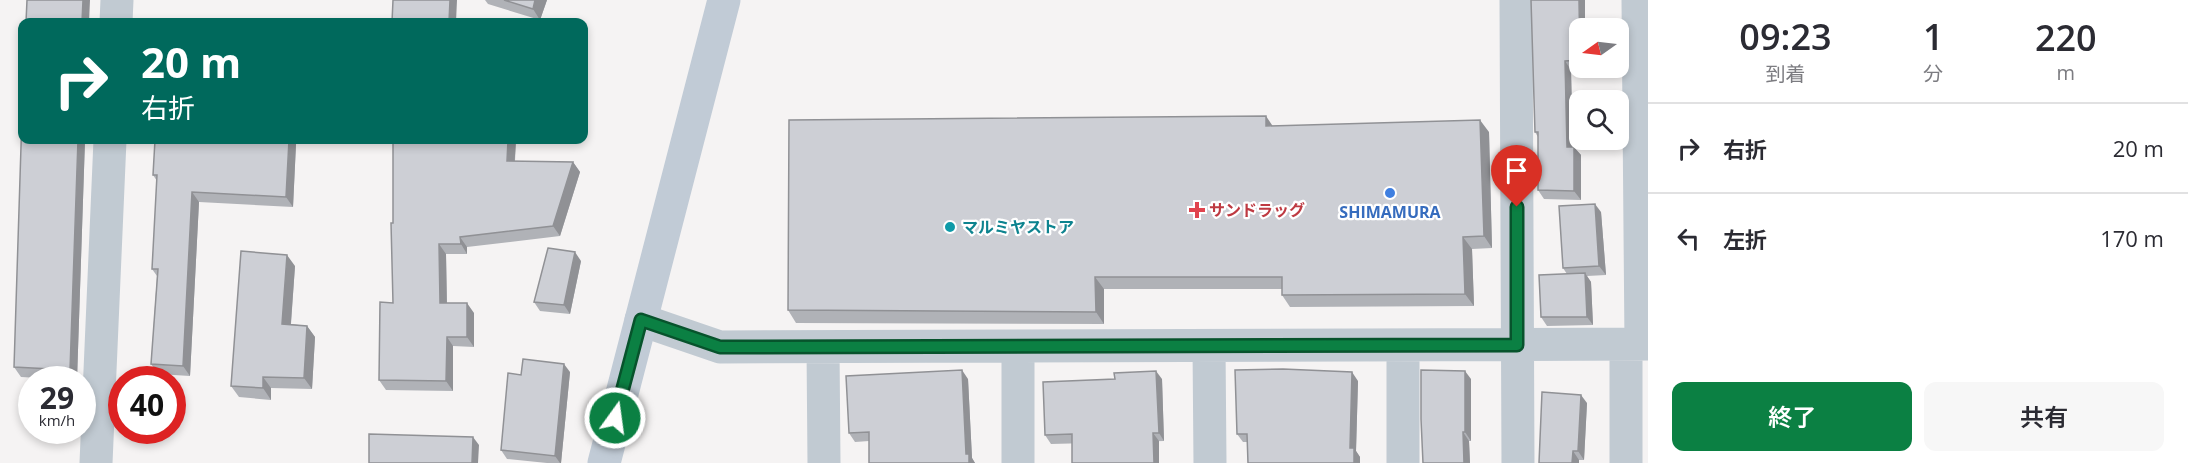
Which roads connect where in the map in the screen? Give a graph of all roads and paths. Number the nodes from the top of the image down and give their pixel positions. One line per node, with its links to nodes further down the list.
1 (117, 0): 5 (street)
2 (724, 0): 7 (street)
3 (1516, 0): 10 (street)
4 (1638, 0): 8 (street)
5 (116, 18)
6 (110, 144): 14 (street)
7 (641, 320): 13 (street); 15 (street)
8 (1638, 344): 10 (street); 21 (street)
9 (1403, 345): 10 (street); 12 (street); 19 (street)
10 (1517, 345): 20 (street)
11 (1018, 346): 12 (street); 13 (street); 17 (street)
12 (1209, 346): 18 (street)
13 (823, 347): 16 (street)
14 (96, 463)
15 (604, 463)
16 (824, 463)
17 (1018, 463)
18 (1210, 463)
19 (1402, 463)
20 (1518, 463)
21 (1626, 463)

